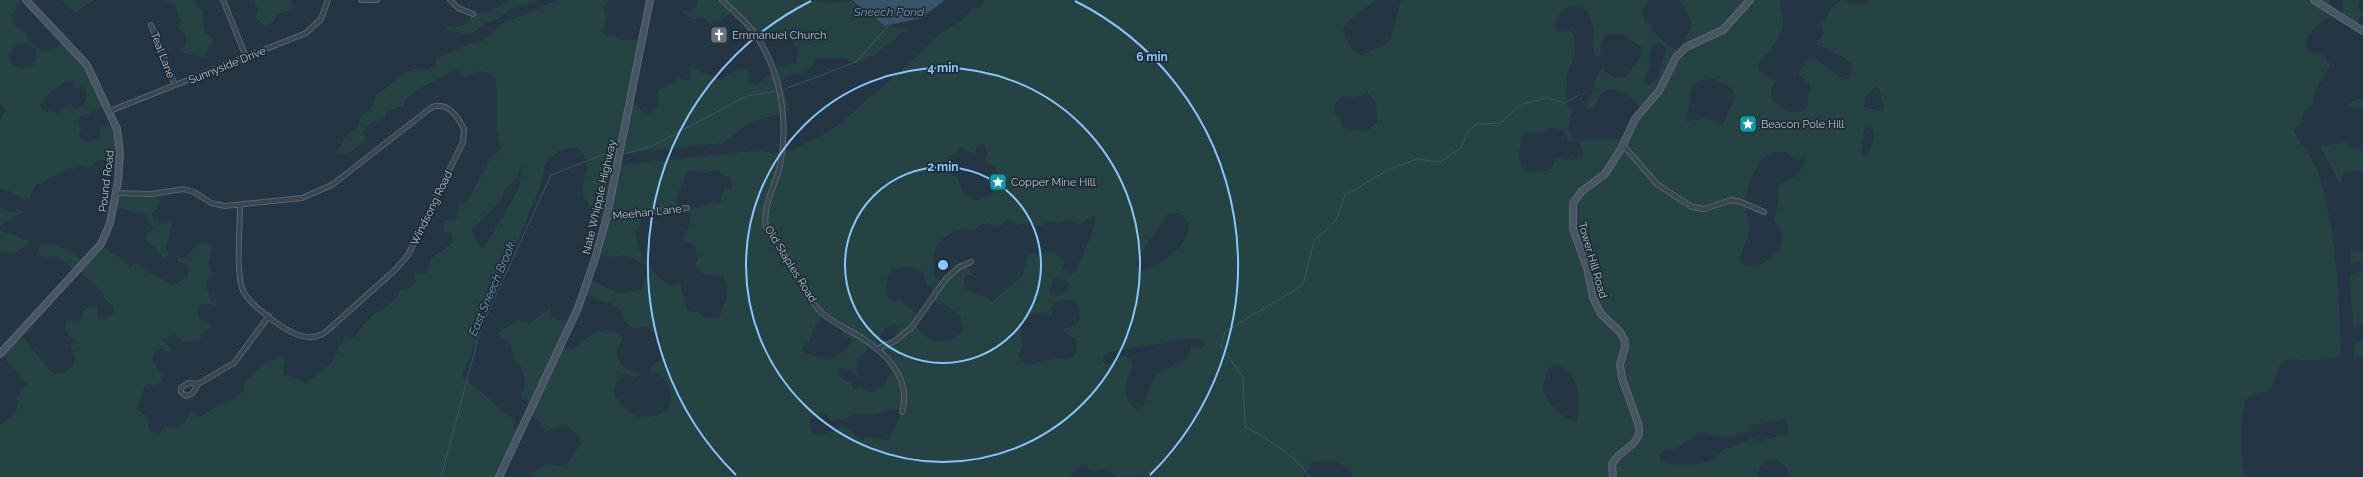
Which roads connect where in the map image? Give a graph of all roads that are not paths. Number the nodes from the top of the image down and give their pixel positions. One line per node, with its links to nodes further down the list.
1 (26, 0): 16 (street, Pound Road)
2 (223, 0): 14 (street)
3 (328, 0): 14 (street, Sunnyside Drive)
4 (361, 0): 5 (street)
5 (377, 0)
6 (450, 0): 11 (street)
7 (650, 0): 22 (street, Nate Whipple Highway)
8 (722, 0): 25 (street, Old Staples Road)
9 (1750, 0): 17 (street, Tower Hill Road)
10 (2314, 0): 13 (street)
11 (473, 14)
12 (151, 25): 15 (street, Teal Lane)
13 (2363, 31)
14 (246, 57): 15 (street, Sunnyside Drive)
15 (175, 85): 16 (street, Sunnyside Drive)
16 (110, 111): 18 (street, Pound Road)
17 (1623, 145): 21 (street); 30 (street, Tower Hill Road)
18 (116, 193): 19 (street, Windsong Road); 26 (street, Pound Road)
19 (240, 205): 24 (street, Windsong Road); 24 (street, Windsong Road)
20 (687, 208): 22 (street, Meehan Lane)
21 (1764, 212)
22 (607, 216): 29 (street, Nate Whipple Highway)
23 (971, 262): 25 (street)
24 (269, 316): 27 (street)
25 (877, 349): 28 (street, Old Staples Road)
26 (0, 354)
27 (198, 384): 27 (street)
28 (902, 412)
29 (499, 477)
30 (1613, 477)

